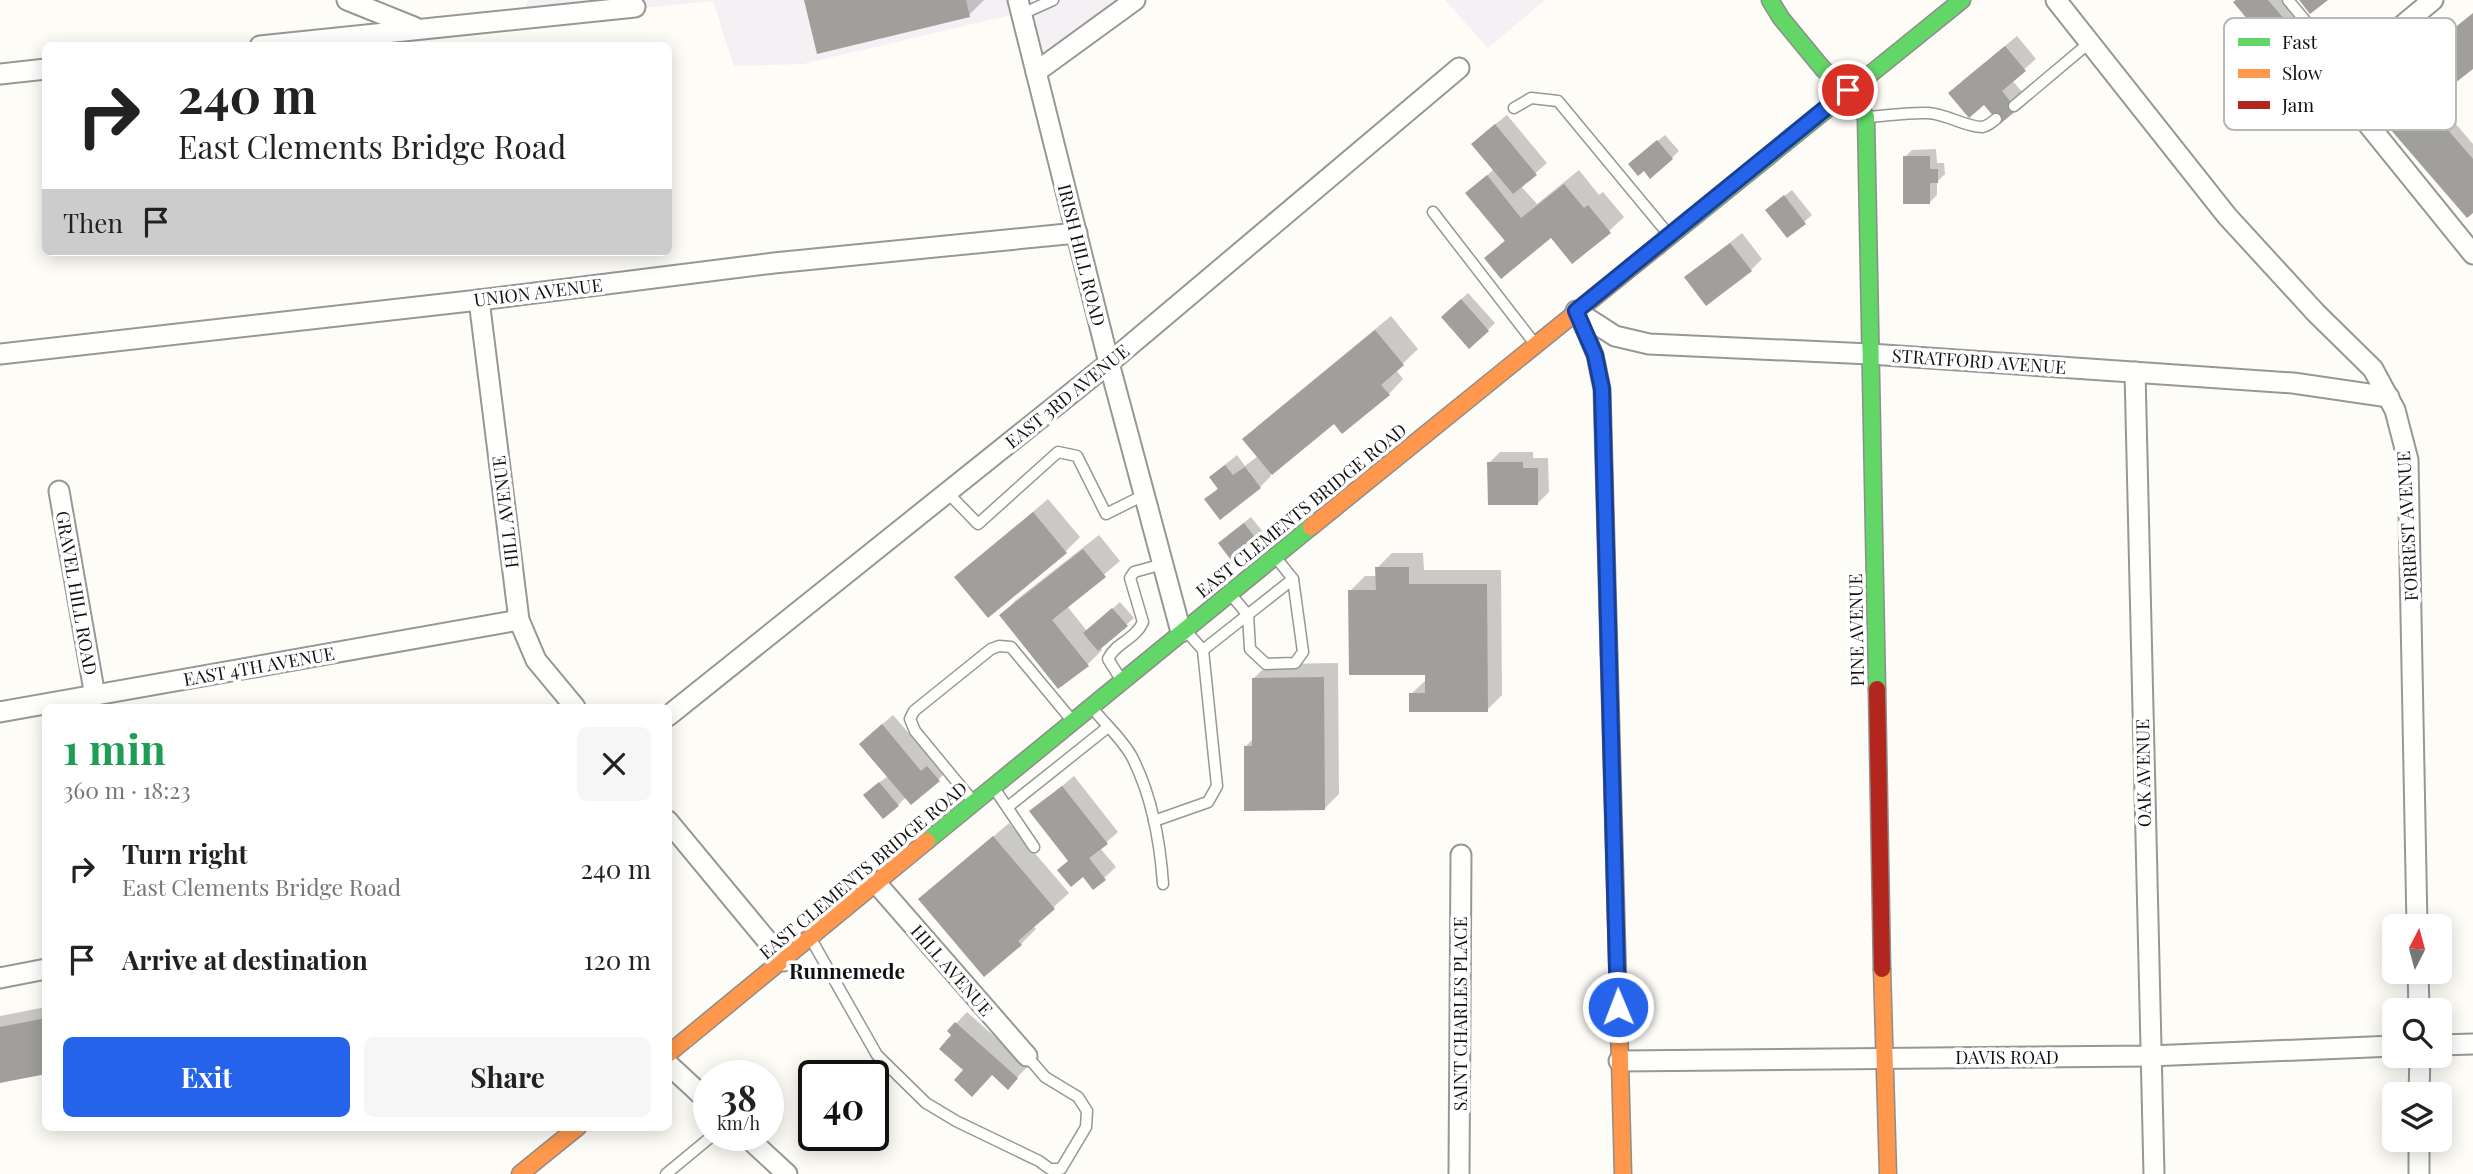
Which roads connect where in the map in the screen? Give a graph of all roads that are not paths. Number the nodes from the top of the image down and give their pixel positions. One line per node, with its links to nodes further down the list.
1 (347, 0): 13 (street)
2 (1053, 0): 10 (lane)
3 (1135, 0): 18 (street)
4 (1770, 0): 20 (street)
5 (1962, 0): 20 (street, EAST CLEMENTS BRIDGE ROAD)
6 (2056, 0): 15 (street, FORREST AVENUE)
7 (2288, 0): 11 (lane)
8 (2433, 0): 12 (street)
9 (635, 7): 13 (street)
10 (1020, 7): 18 (street, IRISH HILL ROAD)
11 (2303, 18)
12 (2411, 18)
13 (417, 29): 14 (street)
14 (297, 42)
15 (2089, 43): 21 (lane); 37 (street, FORREST AVENUE)
16 (1459, 68): 35 (street, EAST 3RD AVENUE)
17 (42, 69): 19 (street)
18 (1036, 72): 27 (street, IRISH HILL ROAD)
19 (0, 74)
20 (1848, 90): 23 (street); 28 (street, EAST CLEMENTS BRIDGE ROAD)
21 (2014, 106)
22 (1514, 108): 28 (lane)
23 (1866, 117): 24 (lane); 34 (street, PINE AVENUE)
24 (1996, 120)
25 (2373, 130): 29 (street)
26 (1433, 212): 32 (lane)
27 (1077, 233): 30 (street, UNION AVENUE); 35 (street, IRISH HILL ROAD)
28 (1669, 235): 31 (street, EAST CLEMENTS BRIDGE ROAD)
29 (2473, 253)
30 (479, 300): 33 (street, UNION AVENUE); 46 (street, HILL AVENUE)
31 (1576, 311): 32 (street, EAST CLEMENTS BRIDGE ROAD); 34 (street, STRATFORD AVENUE); 80 (street)
32 (1535, 344): 41 (street, EAST CLEMENTS BRIDGE ROAD)
33 (0, 354)
34 (1870, 354): 36 (street, STRATFORD AVENUE); 79 (street, PINE AVENUE)
35 (1109, 363): 39 (street, EAST 3RD AVENUE); 40 (street, IRISH HILL ROAD)
36 (2135, 372): 37 (street, STRATFORD AVENUE); 78 (street, OAK AVENUE)
37 (2389, 397): 68 (street, FORREST AVENUE)
38 (59, 491): 50 (street, GRAVEL HILL ROAD)
39 (947, 491): 40 (lane); 56 (street, EAST 3RD AVENUE)
40 (1144, 495): 42 (street, IRISH HILL ROAD)
41 (1274, 556): 43 (lane); 44 (street, EAST CLEMENTS BRIDGE ROAD)
42 (1163, 564): 47 (street, IRISH HILL ROAD); 49 (lane)
43 (1293, 579): 45 (lane); 45 (lane)
44 (1229, 593): 45 (lane); 47 (street, EAST CLEMENTS BRIDGE ROAD)
45 (1248, 615): 48 (lane)
46 (519, 620): 50 (street, EAST 4TH AVENUE); 52 (street, HILL AVENUE)
47 (1183, 631): 48 (lane); 49 (street, EAST CLEMENTS BRIDGE ROAD)
48 (1203, 650): 62 (lane)
49 (1122, 681): 54 (street, EAST CLEMENTS BRIDGE ROAD)
50 (95, 696): 51 (street, EAST 4TH AVENUE)
51 (48, 704)
52 (573, 704)
53 (42, 705): 55 (street, EAST 4TH AVENUE)
54 (1091, 707): 57 (street, EAST CLEMENTS BRIDGE ROAD); 58 (lane)
55 (0, 712)
56 (672, 713)
57 (1073, 722): 59 (street, EAST CLEMENTS BRIDGE ROAD); 60 (lane)
58 (1108, 727): 61 (lane); 62 (lane)
59 (994, 787): 60 (street, EAST CLEMENTS BRIDGE ROAD); 61 (lane)
60 (975, 803): 66 (street, EAST CLEMENTS BRIDGE ROAD)
61 (1009, 806): 64 (lane)
62 (1154, 821): 67 (lane)
63 (672, 826): 70 (street)
64 (1034, 847)
65 (1461, 855): 90 (street, SAINT CHARLES PLACE)
66 (877, 884): 69 (street, EAST CLEMENTS BRIDGE ROAD); 77 (street, HILL AVENUE)
67 (1163, 884)
68 (2417, 914)
69 (811, 938): 70 (street, EAST CLEMENTS BRIDGE ROAD); 77 (lane)
70 (784, 961): 76 (street, EAST CLEMENTS BRIDGE ROAD)
71 (42, 970): 72 (street)
72 (0, 978)
73 (2473, 1044): 74 (street)
74 (2452, 1045)
75 (2382, 1046): 78 (street, DAVIS ROAD)
76 (672, 1051)
77 (1027, 1056)
78 (2149, 1056): 79 (street, DAVIS ROAD); 93 (street, OAK AVENUE)
79 (1886, 1058): 80 (street, DAVIS ROAD); 92 (street, PINE AVENUE)
80 (1619, 1061): 91 (street)
81 (672, 1068): 82 (street)
82 (693, 1087)
83 (573, 1131): 87 (street)
84 (694, 1151): 88 (lane)
85 (762, 1151): 89 (street)
86 (2419, 1152): 94 (street)
87 (520, 1174)
88 (666, 1174)
89 (787, 1174)
90 (1459, 1174)
91 (1623, 1174)
92 (1888, 1174)
93 (2154, 1174)
94 (2419, 1174)

